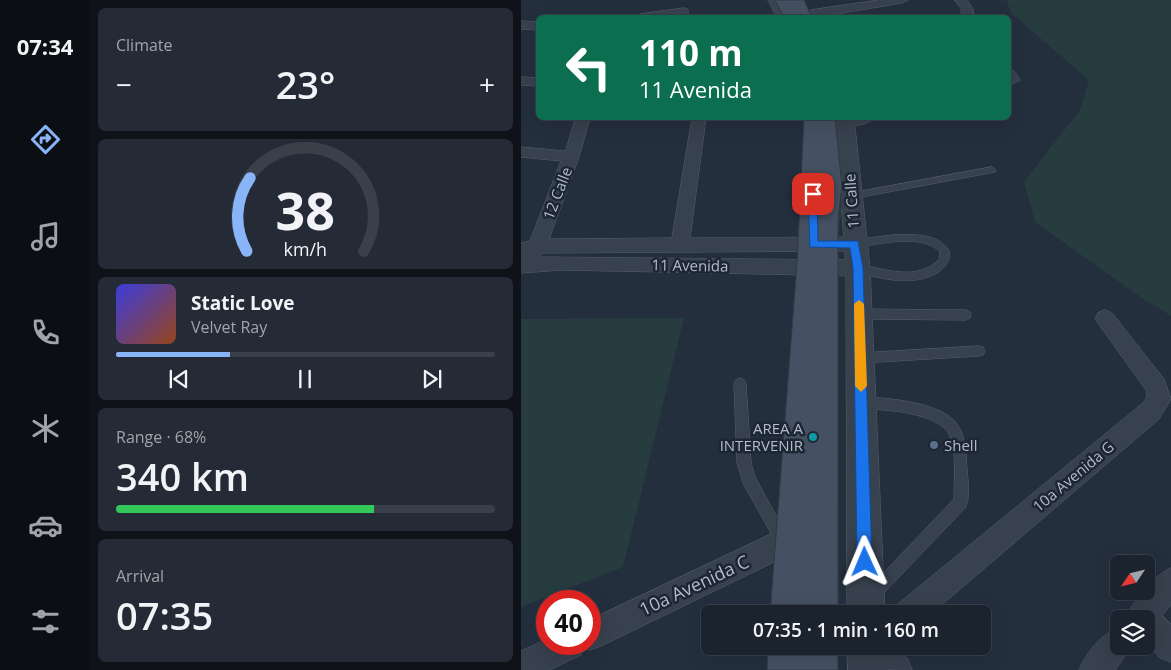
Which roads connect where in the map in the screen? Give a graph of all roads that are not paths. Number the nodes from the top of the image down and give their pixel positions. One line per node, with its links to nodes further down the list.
1 (802, 0): 6 (street)
2 (902, 0): 7 (street)
3 (961, 0): 8 (street)
4 (684, 10): 5 (street)
5 (657, 15)
6 (810, 15)
7 (817, 15)
8 (968, 15)
9 (521, 20): 10 (street)
10 (536, 21)
11 (521, 25): 12 (street)
12 (536, 26)
13 (521, 81): 14 (street)
14 (536, 82)
15 (582, 120): 19 (street, 12 Calle)
16 (699, 120): 23 (street)
17 (852, 120): 21 (street, 11 Calle)
18 (521, 152): 19 (street)
19 (571, 157): 25 (street, 12 Calle)
20 (992, 170): 21 (lane)
21 (851, 196): 24 (street, 11 Calle)
22 (813, 236): 23 (street, 11 Avenida); 24 (street, 11 Avenida); 26 (street)
23 (680, 245): 25 (street, 11 Avenida)
24 (857, 256): 24 (lane); 26 (street, 11 Avenida); 27 (street, 11 Calle)
25 (526, 257): 26 (street, 11 Avenida)
26 (812, 277)
27 (859, 314): 28 (lane); 31 (street, 11 Calle)
28 (966, 315)
29 (1105, 319): 38 (street, 10a Avenida G)
30 (979, 352): 31 (lane)
31 (861, 358): 33 (street, 11 Calle)
32 (740, 384): 34 (lane)
33 (861, 403): 36 (street, 11 Calle); 37 (lane)
34 (795, 540): 40 (street, 10a Avenida C)
35 (1171, 582): 39 (street)
36 (870, 605)
37 (896, 605)
38 (919, 605)
39 (1147, 610)
40 (601, 629)
41 (1155, 631): 42 (street)
42 (1171, 647)
43 (1110, 652): 46 (street)
44 (547, 655): 45 (street)
45 (521, 667)
46 (1094, 670)

